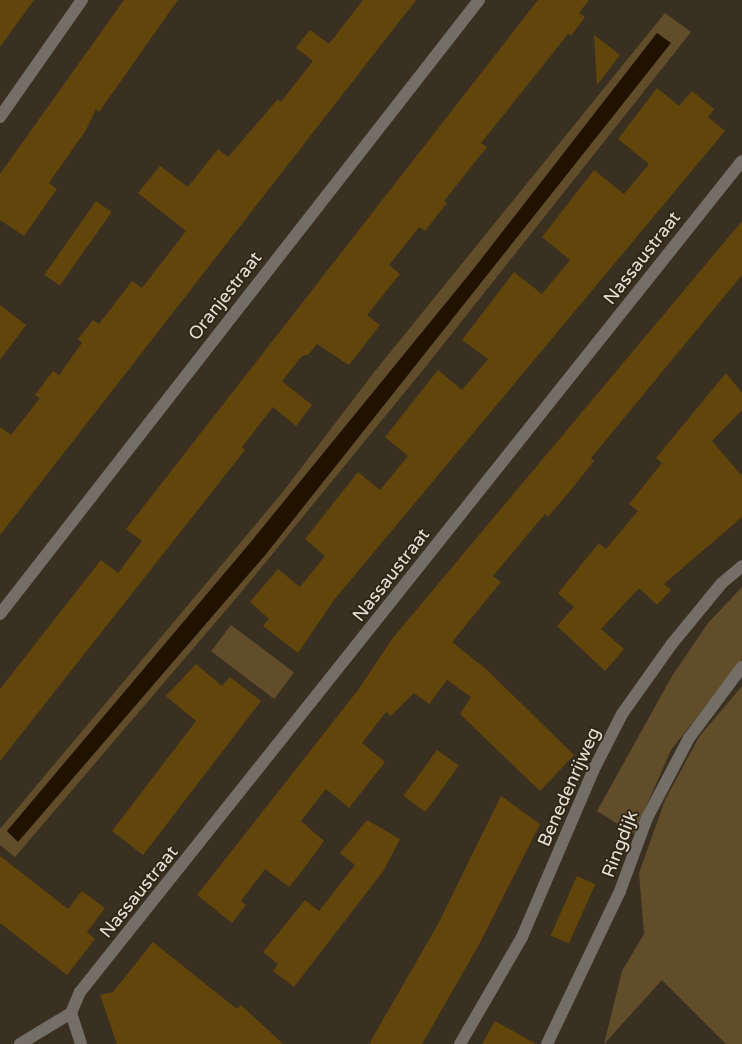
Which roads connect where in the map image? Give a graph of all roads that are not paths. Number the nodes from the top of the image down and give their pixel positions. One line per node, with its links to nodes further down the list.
1 (82, 0): 3 (street)
2 (478, 0): 6 (street, Oranjestraat)
3 (0, 117)
4 (742, 161): 8 (street, Nassaustraat)
5 (742, 566): 11 (street, Benedenrijweg)
6 (0, 614)
7 (742, 667): 12 (street, Ringdijk)
8 (70, 1013): 9 (street); 10 (street)
9 (20, 1044)
10 (82, 1044)
11 (460, 1044)
12 (548, 1044)

